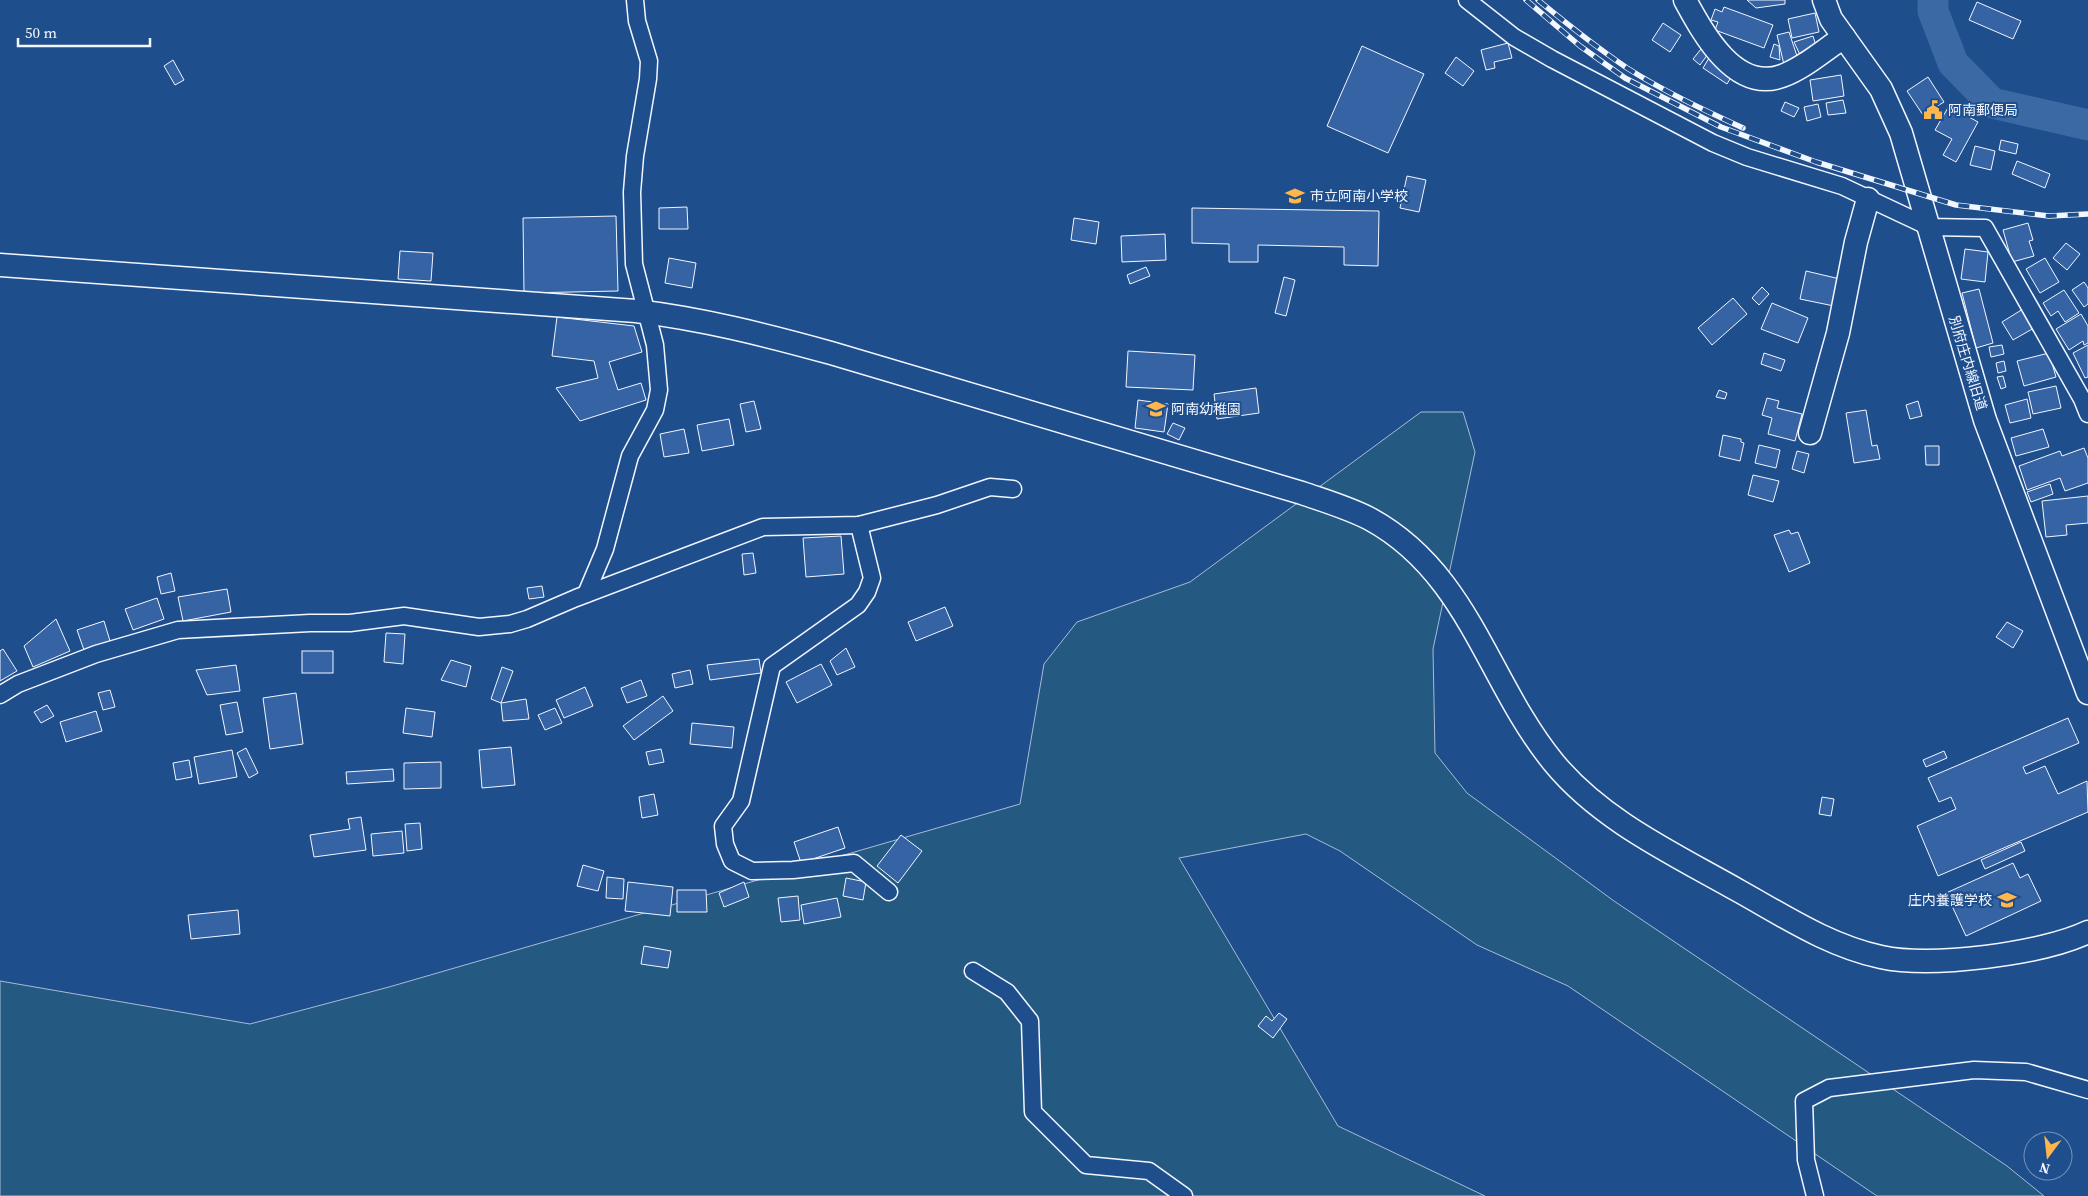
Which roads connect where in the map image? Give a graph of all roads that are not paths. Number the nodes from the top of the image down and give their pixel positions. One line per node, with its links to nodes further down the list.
1 (635, 0): 9 (street)
2 (1467, 0): 6 (street)
3 (1685, 0): 5 (street)
4 (1824, 0): 5 (street, 別府庄内線旧道)
5 (1844, 37): 7 (street, 別府庄内線旧道)
6 (1868, 199): 7 (street); 11 (street)
7 (1929, 227): 10 (street); 15 (street, 別府庄内線旧道)
8 (0, 266): 9 (street)
9 (647, 312): 14 (street); 18 (street)
10 (2088, 414)
11 (1810, 433)
12 (1013, 489): 13 (street)
13 (859, 524): 14 (street); 17 (street)
14 (586, 594): 16 (street)
15 (2088, 693)
16 (0, 695)
17 (889, 892)
18 (2088, 932)
19 (973, 971): 21 (street)
20 (2088, 1090): 22 (street)
21 (1184, 1196)
22 (1815, 1196)

